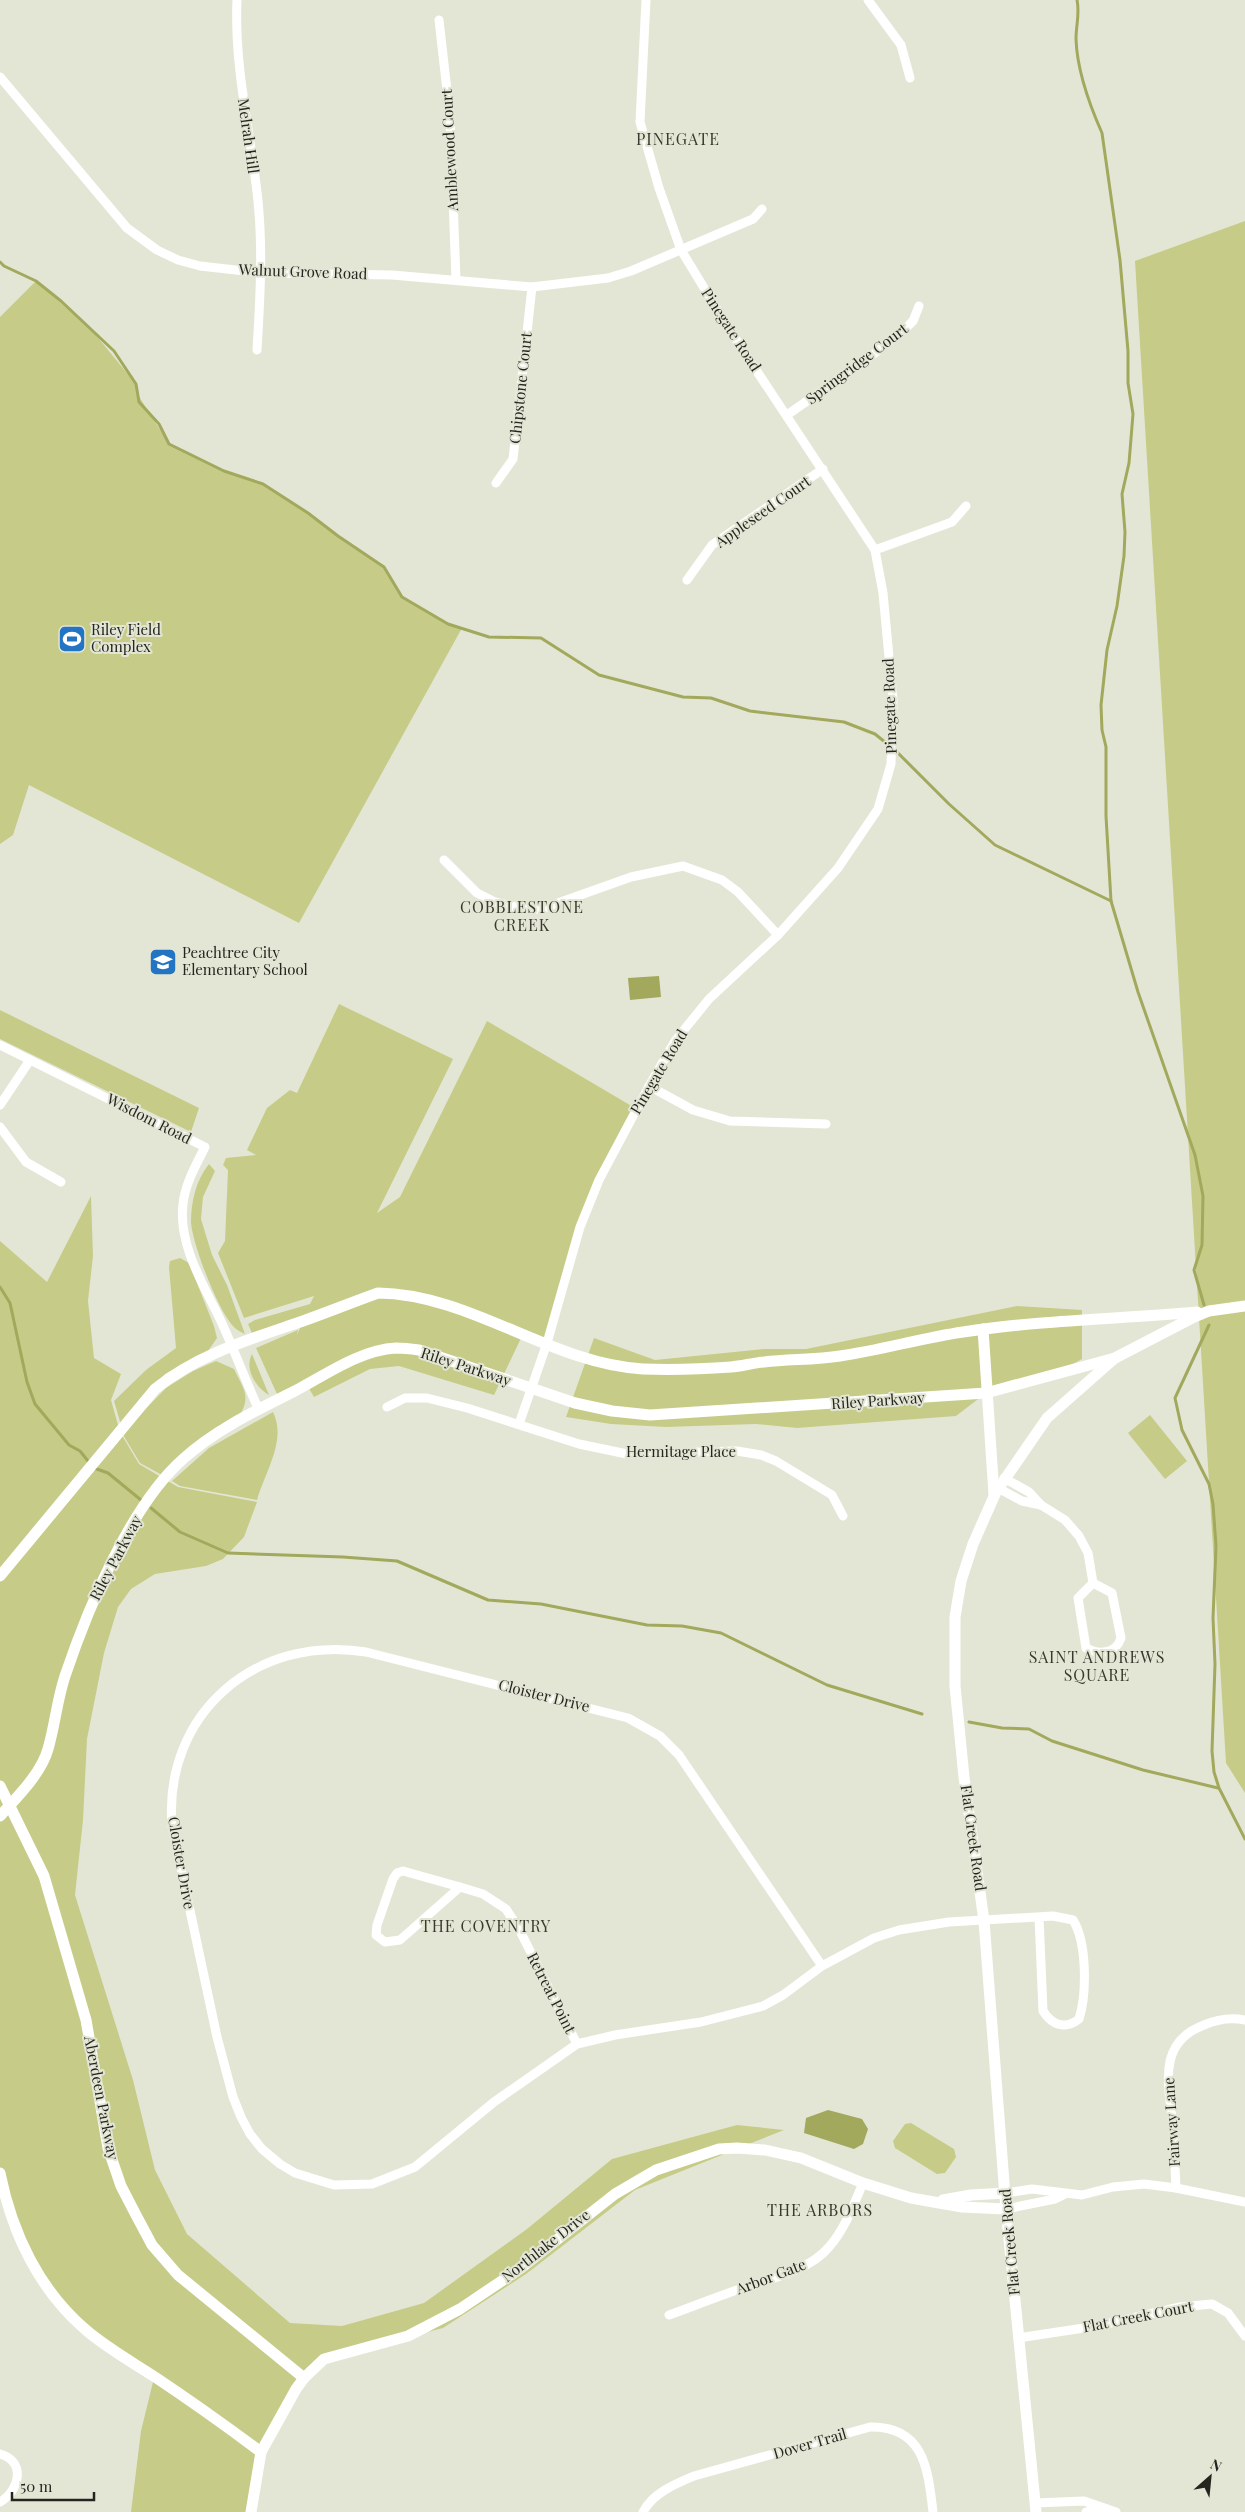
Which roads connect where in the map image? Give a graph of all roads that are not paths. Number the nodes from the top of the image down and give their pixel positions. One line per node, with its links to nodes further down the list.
1 (237, 0): 9 (street, Melrah Hill)
2 (646, 0): 8 (street, Pinegate Road)
3 (868, 0): 6 (street)
4 (439, 20): 10 (street, Amblewood Court)
5 (0, 77): 9 (street, Walnut Grove Road)
6 (910, 78)
7 (762, 209): 8 (street, Walnut Grove Road)
8 (680, 250): 11 (street, Walnut Grove Road); 14 (street, Pinegate Road)
9 (262, 273): 10 (street, Walnut Grove Road); 13 (street, Melrah Hill)
10 (456, 280): 11 (street, Walnut Grove Road)
11 (532, 287): 16 (street, Chipstone Court)
12 (919, 306): 14 (street, Springridge Court)
13 (257, 350)
14 (787, 416): 15 (street, Pinegate Road)
15 (823, 470): 18 (street, Pinegate Road); 19 (street, Appleseed Court)
16 (496, 483)
17 (966, 506): 18 (street)
18 (875, 550): 21 (street, Pinegate Road)
19 (687, 580)
20 (444, 860): 21 (street)
21 (778, 935): 24 (street, Pinegate Road)
22 (0, 1045): 23 (street, Wisdom Road)
23 (30, 1060): 25 (street); 33 (street, Wisdom Road)
24 (649, 1086): 26 (street); 32 (street, Pinegate Road)
25 (0, 1105)
26 (826, 1124)
27 (0, 1126): 28 (street)
28 (61, 1182)
29 (1245, 1306): 30 (street, Flat Creek Road)
30 (1209, 1311): 31 (street); 34 (street, Flat Creek Road)
31 (983, 1329): 32 (street); 36 (street)
32 (547, 1343): 33 (street); 35 (street, Pinegate Road)
33 (231, 1347): 38 (street, Wisdom Road); 42 (street)
34 (1115, 1358): 36 (street, Riley Parkway); 40 (street, Flat Creek Road)
35 (530, 1388): 36 (street, Riley Parkway); 38 (street, Riley Parkway); 39 (street, Pinegate Road)
36 (986, 1393): 40 (street)
37 (386, 1407): 39 (street, Hermitage Place)
38 (258, 1410): 45 (street, Riley Parkway)
39 (519, 1424): 41 (street, Hermitage Place)
40 (999, 1487): 43 (street); 49 (street, Flat Creek Road)
41 (843, 1516)
42 (0, 1576)
43 (1093, 1583): 43 (street)
44 (0, 1786): 45 (street, Aberdeen Parkway)
45 (10, 1805): 46 (street, Riley Parkway); 64 (street, Aberdeen Parkway)
46 (0, 1816)
47 (460, 1887): 47 (street, Retreat Point); 52 (street, Retreat Point)
48 (1039, 1917): 48 (street, Cloister Drive); 49 (street, Cloister Drive)
49 (984, 1921): 50 (street, Cloister Drive); 56 (street, Flat Creek Road)
50 (822, 1966): 52 (street, Cloister Drive); 52 (street, Cloister Drive)
51 (1245, 2020): 55 (street, Fairway Lane)
52 (577, 2044)
53 (0, 2173): 65 (street)
54 (863, 2183): 58 (street, Northlake Drive); 61 (street, Arbor Gate); 64 (street, Northlake Drive)
55 (1176, 2188): 57 (street, Northlake Drive); 59 (street, Northlake Drive)
56 (1006, 2193): 57 (street, Northlake Drive); 58 (street, Northlake Drive); 60 (street, Flat Creek Road)
57 (1065, 2194): 60 (street, Northlake Drive)
58 (937, 2201): 60 (street, Northlake Drive)
59 (1245, 2202)
60 (1006, 2209): 63 (street, Flat Creek Road)
61 (668, 2315)
62 (1245, 2336): 63 (street, Flat Creek Court)
63 (1018, 2338): 68 (street, Flat Creek Road)
64 (304, 2378): 65 (street, Northlake Drive)
65 (261, 2452): 70 (street, Northlake Drive)
66 (0, 2454): 67 (street)
67 (0, 2502)
68 (1036, 2507): 69 (street)
69 (1101, 2508): 73 (street); 74 (street)
70 (251, 2512)
71 (643, 2512): 72 (street, Dover Trail)
72 (933, 2512)
73 (1086, 2512)
74 (1116, 2512)

